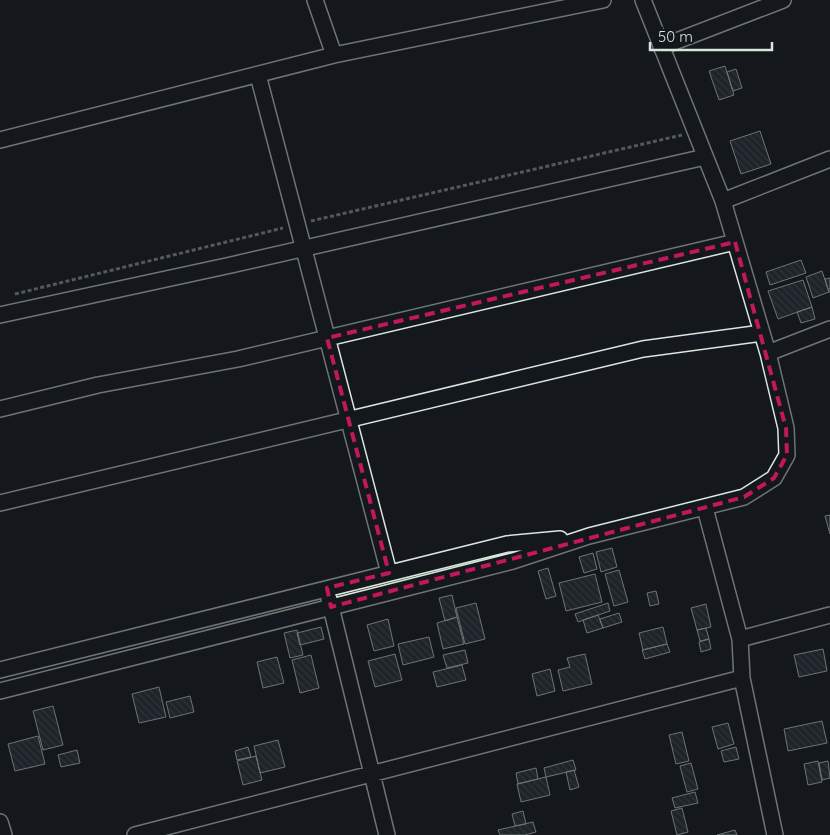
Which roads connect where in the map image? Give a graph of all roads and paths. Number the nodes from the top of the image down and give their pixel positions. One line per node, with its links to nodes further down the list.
1 (315, 0): 6 (street)
2 (603, 0): 6 (street)
3 (643, 0): 5 (street)
4 (783, 0): 5 (street)
5 (661, 47): 8 (street)
6 (334, 55): 7 (street)
7 (258, 75): 9 (street); 13 (street)
8 (695, 132): 10 (street); 13 (path)
9 (0, 140)
10 (705, 157): 12 (street); 15 (street)
11 (830, 159): 12 (street)
12 (723, 201): 14 (street)
13 (298, 224): 15 (street); 16 (path)
14 (735, 242): 19 (street); 20 (street)
15 (304, 248): 17 (street); 20 (street)
16 (10, 295)
17 (0, 315)
18 (830, 329): 21 (street)
19 (762, 333): 21 (street); 23 (street)
20 (328, 338): 22 (street); 23 (street)
21 (768, 353): 25 (street)
22 (0, 409)
23 (349, 419): 24 (street); 27 (street)
24 (0, 503)
25 (705, 508): 26 (street); 31 (street)
26 (589, 536): 27 (street); 29 (street)
27 (389, 573): 28 (street)
28 (327, 588): 29 (street); 32 (street)
29 (331, 607): 34 (street); 35 (street)
30 (830, 615): 31 (street)
31 (740, 639): 33 (street)
32 (0, 670)
33 (742, 678): 35 (street); 40 (street)
34 (0, 691)
35 (372, 774): 38 (street); 39 (street)
36 (0, 822): 37 (street)
37 (4, 835)
38 (135, 835)
39 (387, 835)
40 (775, 835)

